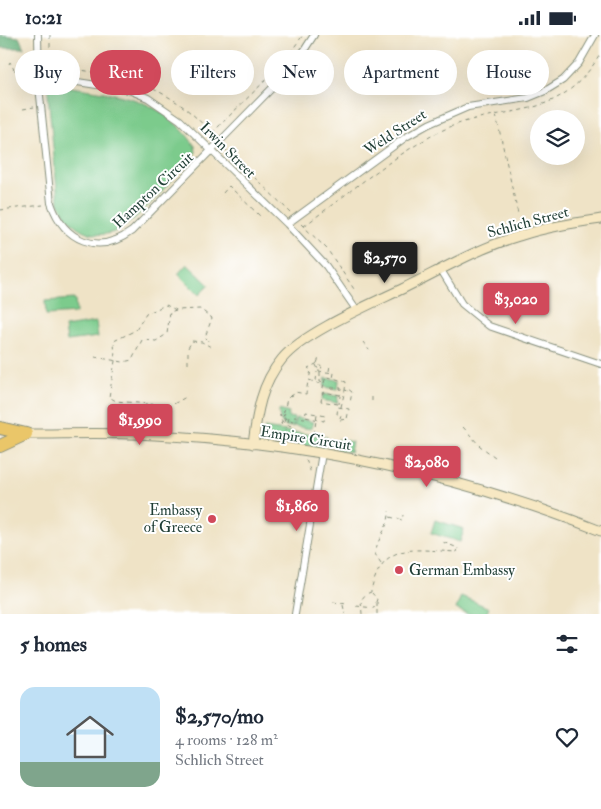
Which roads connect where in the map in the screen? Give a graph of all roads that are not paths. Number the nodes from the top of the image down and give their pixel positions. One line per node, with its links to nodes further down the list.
1 (38, 35): 4 (street, Hampton Circuit)
2 (314, 35): 7 (street, Hampton Circuit)
3 (595, 35): 9 (street, Weld Street)
4 (38, 50)
5 (80, 83): 7 (street, Irwin Street)
6 (41, 95): 7 (street, Hampton Circuit)
7 (212, 152): 9 (street, Irwin Street)
8 (601, 219): 10 (street, Schlich Street)
9 (287, 224): 11 (street, Irwin Street)
10 (441, 270): 11 (street, Schlich Street); 12 (street)
11 (357, 311): 15 (street, Schlich Street)
12 (601, 364)
13 (0, 428): 14 (highway)
14 (26, 434): 15 (street, Empire Circuit); 16 (highway)
15 (254, 444): 17 (street, Empire Circuit)
16 (0, 446)
17 (322, 453): 18 (street, Empire Circuit); 19 (street)
18 (601, 531)
19 (294, 614)

